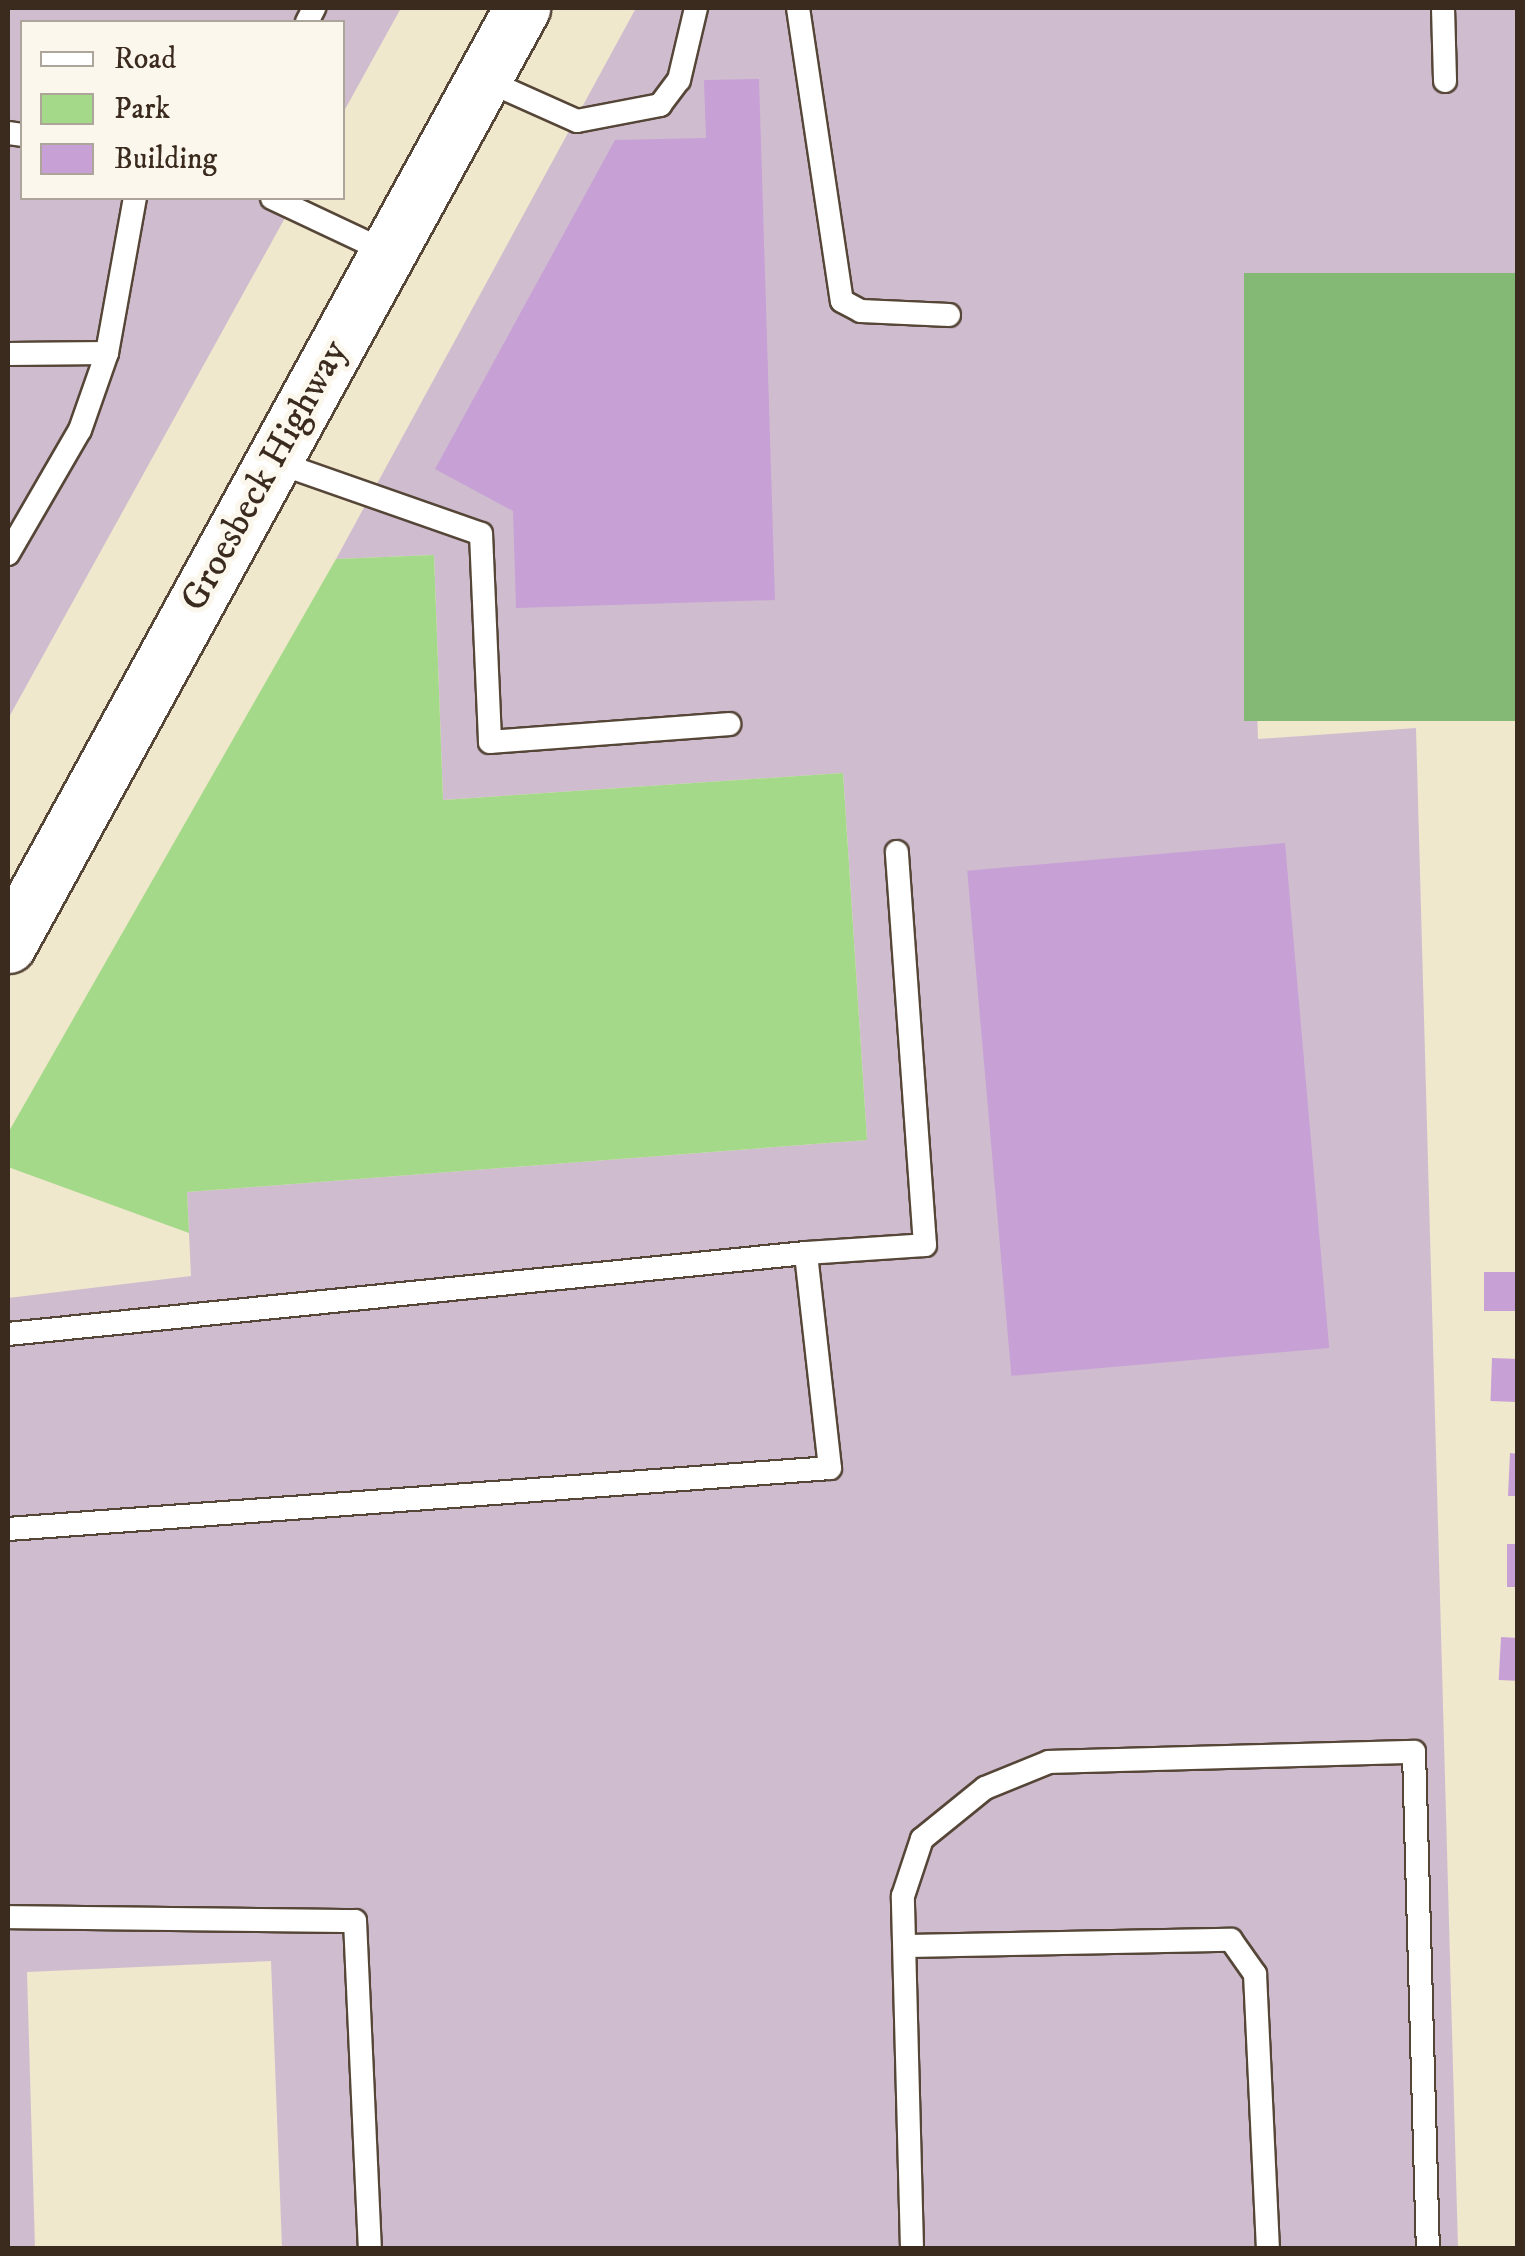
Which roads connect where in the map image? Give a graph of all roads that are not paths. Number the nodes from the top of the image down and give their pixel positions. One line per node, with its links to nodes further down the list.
1 (522, 8): 5 (main road, Groesbeck Highway)
2 (696, 8): 5 (lane)
3 (798, 8): 10 (lane)
4 (1444, 8): 6 (lane)
5 (483, 79): 9 (main road, Groesbeck Highway)
6 (1445, 81)
7 (134, 200): 11 (lane)
8 (276, 200): 9 (lane)
9 (387, 252): 13 (main road, Groesbeck Highway)
10 (949, 315)
11 (107, 353): 12 (lane); 14 (lane)
12 (8, 354)
13 (272, 462): 16 (lane); 18 (main road, Groesbeck Highway)
14 (19, 515): 15 (lane)
15 (8, 554)
16 (729, 724)
17 (897, 852): 19 (lane)
18 (8, 944)
19 (806, 1253): 20 (lane); 21 (lane)
20 (8, 1334)
21 (8, 1529)
22 (8, 1917): 24 (lane)
23 (906, 1946): 25 (lane); 26 (lane); 27 (lane)
24 (370, 2248)
25 (912, 2248)
26 (1268, 2248)
27 (1428, 2248)

